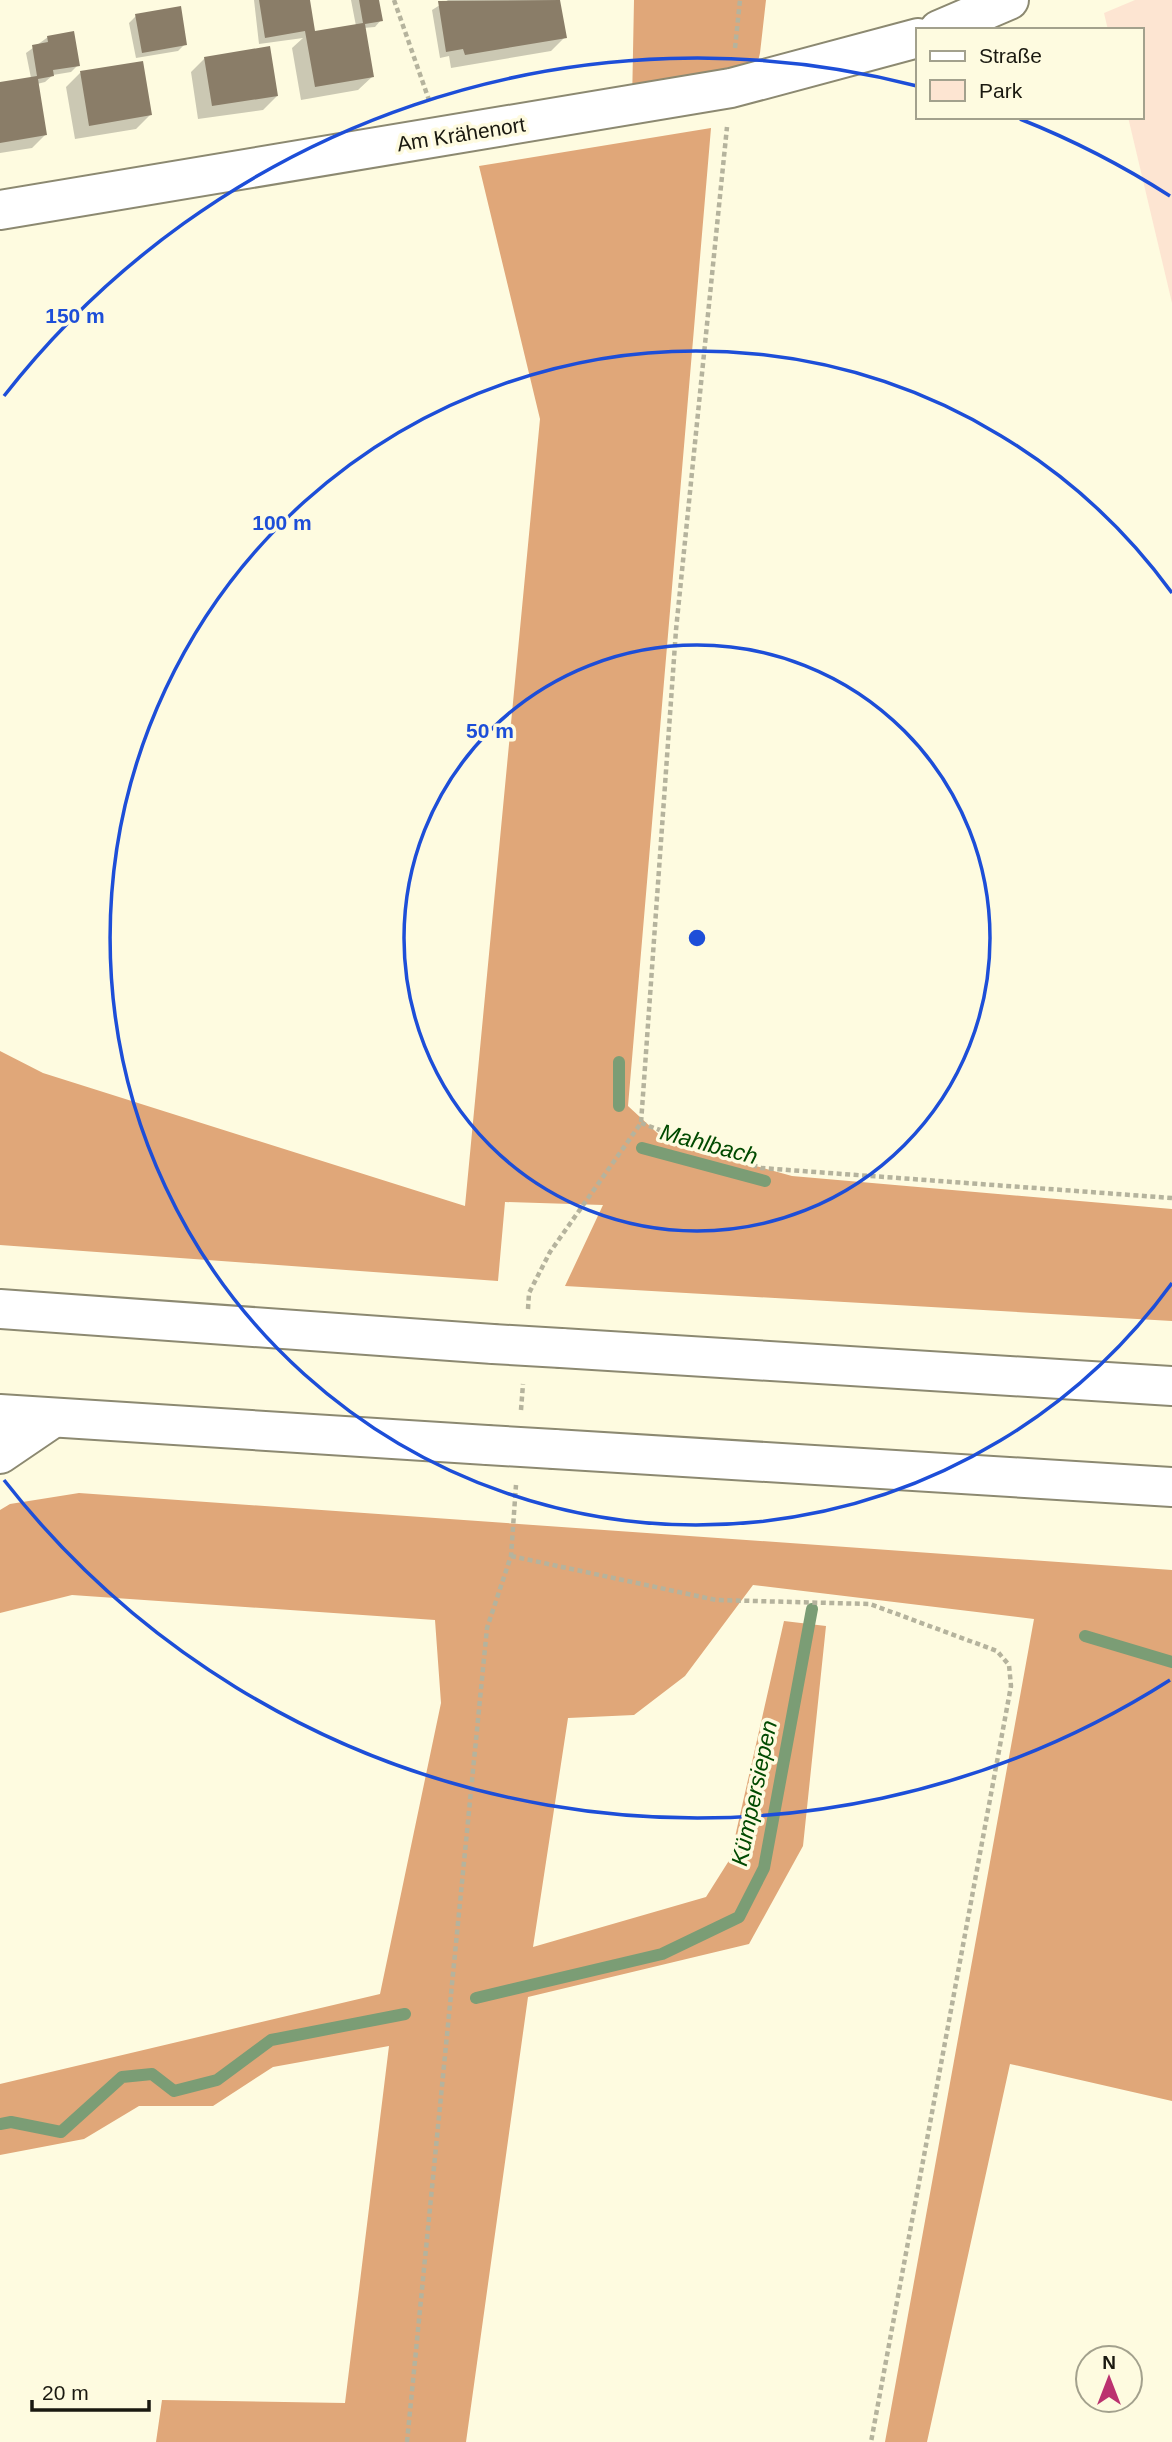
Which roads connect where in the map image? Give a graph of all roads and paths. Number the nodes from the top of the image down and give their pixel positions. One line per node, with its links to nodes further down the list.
1 (394, 0): 6 (path)
2 (1009, 0): 3 (main road)
3 (944, 28)
4 (916, 39): 5 (main road, Am Krähenort)
5 (731, 88): 6 (main road, Am Krähenort); 8 (path)
6 (442, 137): 7 (main road, Am Krähenort)
7 (0, 210)
8 (641, 1123): 9 (path); 11 (path)
9 (1172, 1198)
10 (0, 1309): 13 (main road, bridge)
11 (527, 1321)
12 (523, 1376): 16 (path)
13 (1172, 1386)
14 (0, 1414): 15 (main road)
15 (53, 1418): 17 (main road); 19 (main road, bridge)
16 (520, 1418)
17 (0, 1454)
18 (517, 1473): 20 (path)
19 (1172, 1487)
20 (511, 1556): 21 (path); 22 (path)
21 (407, 2442)
22 (871, 2442)

